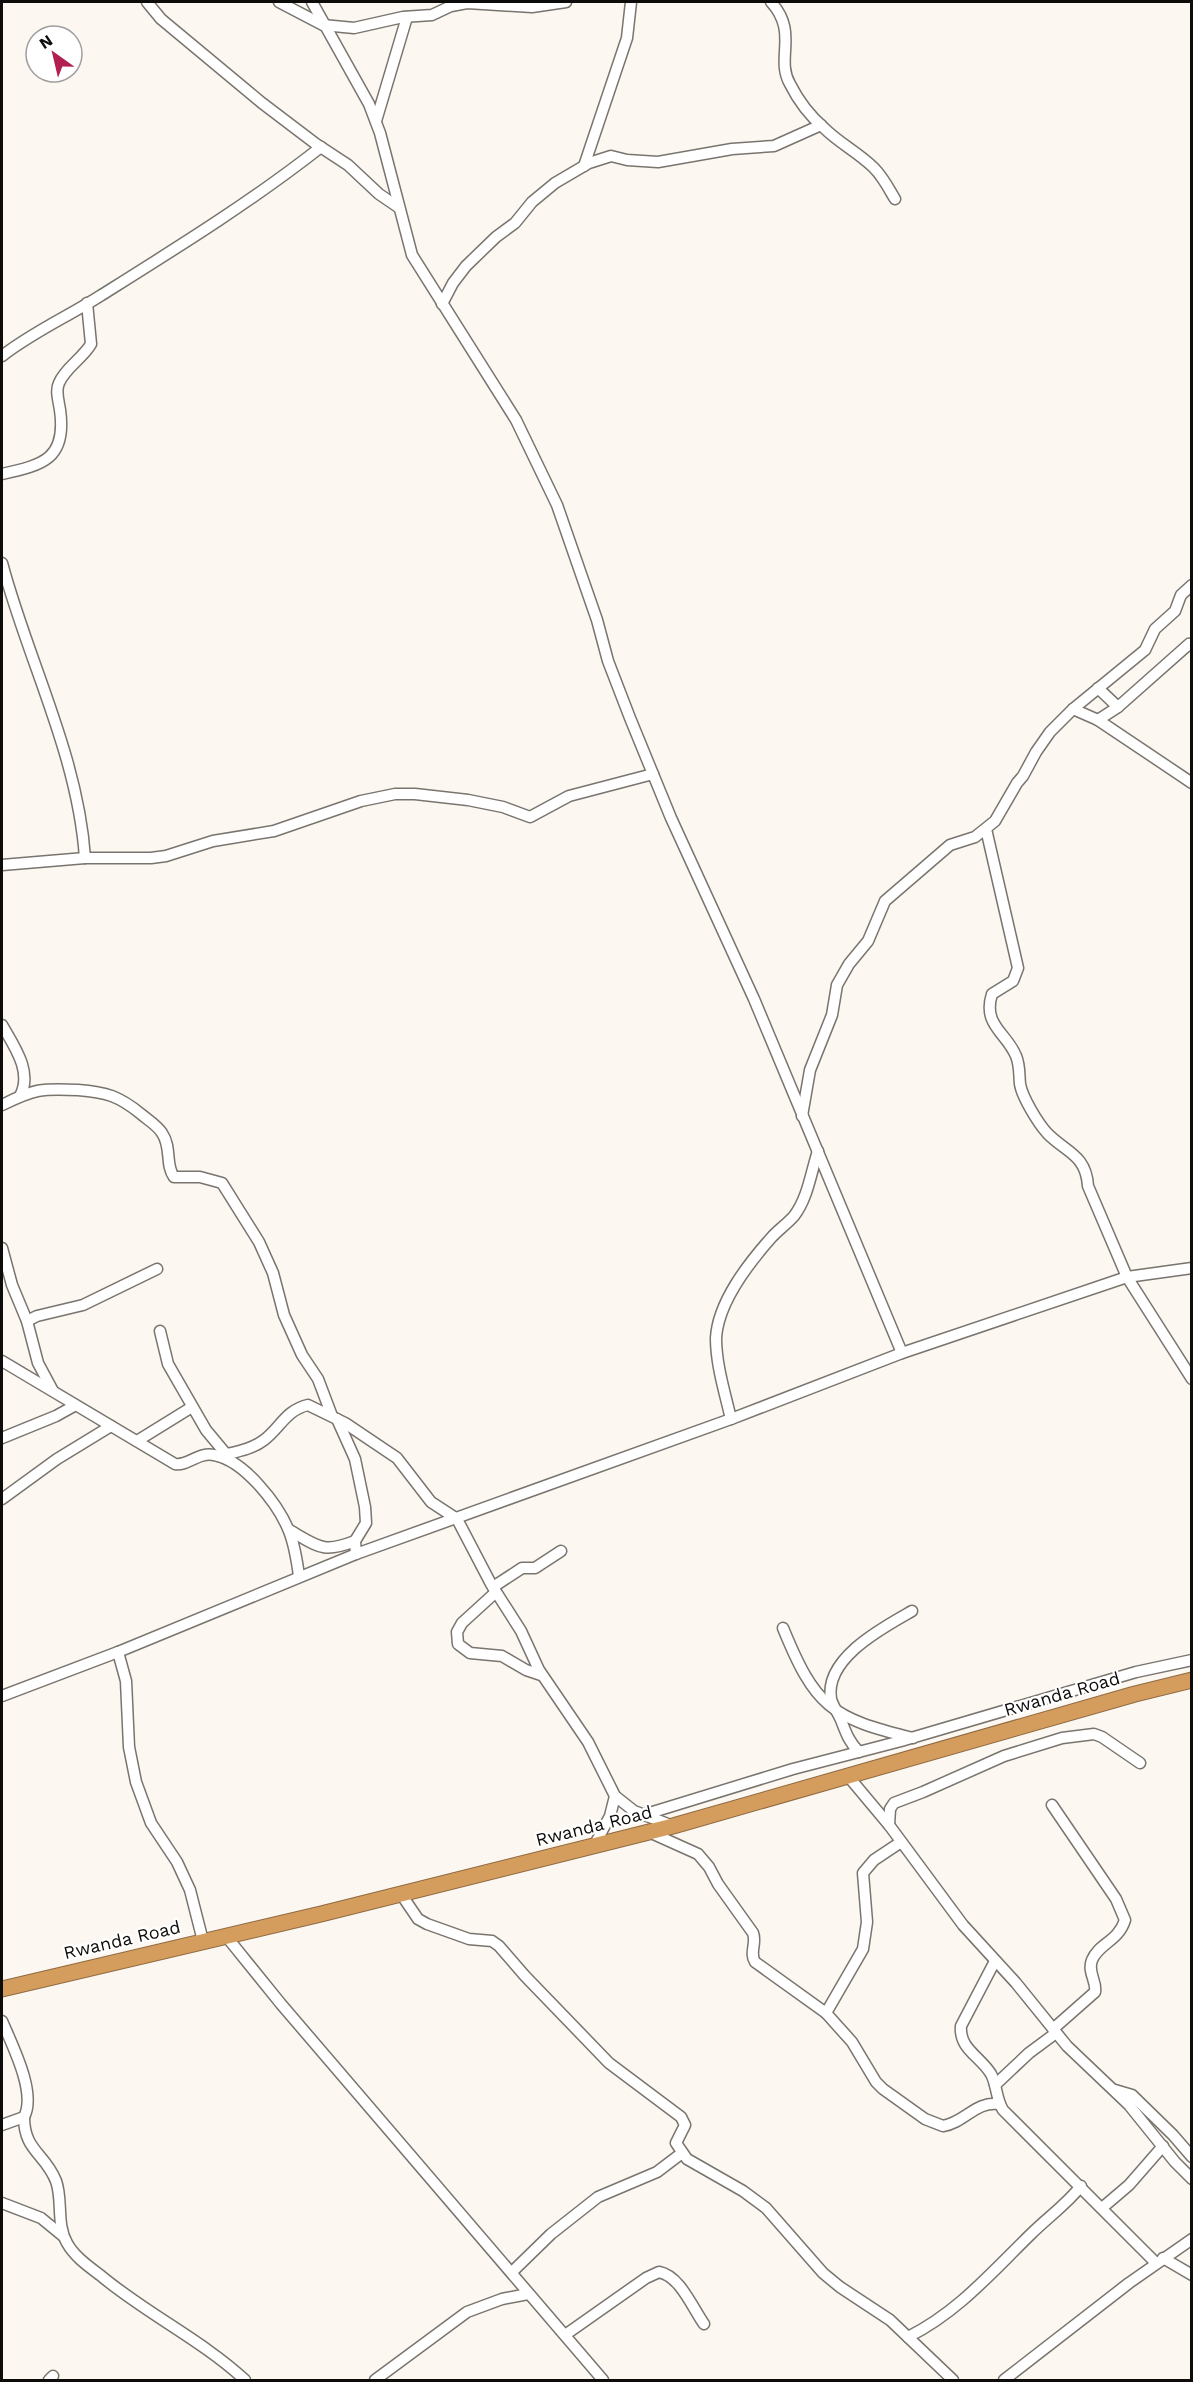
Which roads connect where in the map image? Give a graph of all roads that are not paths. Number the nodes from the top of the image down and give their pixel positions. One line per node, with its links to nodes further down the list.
1 (146, 2): 11 (street)
2 (279, 2): 8 (street)
3 (312, 2): 8 (street)
4 (566, 2): 7 (street)
5 (631, 2): 12 (street)
6 (771, 2): 10 (street)
7 (407, 17): 8 (street); 9 (street)
8 (323, 25): 9 (street)
9 (375, 122): 14 (street)
10 (821, 125): 12 (street); 13 (street)
11 (321, 147): 14 (street); 15 (street)
12 (584, 166): 16 (street)
13 (895, 199)
14 (398, 207): 16 (street)
15 (87, 303): 17 (street); 18 (street)
16 (442, 304): 26 (street)
17 (2, 356)
18 (2, 474)
19 (2, 563): 29 (street)
20 (1191, 585): 22 (street)
21 (1191, 646): 23 (street)
22 (1098, 688): 23 (street); 24 (street)
23 (1118, 707): 25 (street)
24 (1073, 710): 25 (street); 28 (street)
25 (1098, 720): 27 (street)
26 (653, 774): 29 (street); 34 (street)
27 (1191, 783)
28 (986, 830): 34 (street); 39 (street)
29 (85, 858): 30 (street)
30 (2, 866)
31 (2, 1025): 32 (street)
32 (20, 1096): 33 (street); 48 (street)
33 (2, 1105)
34 (802, 1116): 35 (street)
35 (818, 1151): 42 (street); 49 (street)
36 (2, 1248): 40 (street)
37 (1191, 1268): 39 (street)
38 (157, 1269): 40 (street)
39 (1127, 1278): 42 (street); 44 (street)
40 (27, 1321): 45 (street)
41 (160, 1331): 47 (street)
42 (902, 1353): 49 (street)
43 (2, 1360): 45 (street)
44 (1191, 1379)
45 (55, 1394): 46 (street)
46 (74, 1406): 50 (street); 51 (street)
47 (192, 1407): 52 (street); 53 (street)
48 (334, 1417): 53 (street); 55 (street); 57 (street)
49 (731, 1419): 55 (street)
50 (111, 1426): 52 (street); 54 (street)
51 (2, 1438)
52 (136, 1441): 53 (street)
53 (223, 1455): 56 (street)
54 (2, 1499)
55 (457, 1519): 59 (street); 61 (street)
56 (289, 1530): 57 (street); 60 (street)
57 (355, 1541): 59 (street)
58 (561, 1551): 61 (street)
59 (356, 1554): 60 (street)
60 (299, 1576): 64 (street)
61 (495, 1590): 66 (street); 66 (street)
62 (912, 1611): 69 (street)
63 (783, 1628): 69 (street)
64 (118, 1652): 68 (street); 84 (street)
65 (1191, 1659): 70 (street)
66 (541, 1675): 74 (street)
67 (1191, 1680): 73 (highway, Rwanda Road)
68 (2, 1696)
69 (837, 1711): 70 (street); 71 (street)
70 (913, 1738): 71 (street)
71 (859, 1752): 76 (street)
72 (1140, 1763): 77 (street)
73 (848, 1776): 77 (street); 78 (highway, Rwanda Road)
74 (615, 1797): 76 (street); 81 (street)
75 (1052, 1805): 89 (street)
76 (643, 1815): 78 (street)
77 (889, 1825): 80 (street)
78 (673, 1826): 79 (highway, Rwanda Road)
79 (648, 1832): 81 (highway, Rwanda Road); 87 (street)
80 (901, 1842): 85 (street); 87 (street)
81 (594, 1846): 82 (highway, Rwanda Road)
82 (401, 1894): 83 (highway, Rwanda Road); 96 (street)
83 (226, 1936): 84 (highway, Rwanda Road); 105 (street)
84 (203, 1941): 86 (highway, Rwanda Road)
85 (995, 1961): 89 (street); 90 (street)
86 (2, 1989)
87 (826, 2013): 92 (street)
88 (2, 2021): 93 (street)
89 (1054, 2031): 90 (street); 91 (street)
90 (995, 2085): 92 (street)
91 (1114, 2090): 95 (street); 97 (street)
92 (999, 2104): 99 (street)
93 (24, 2117): 94 (street); 102 (street)
94 (2, 2125)
95 (1163, 2146): 98 (street); 101 (street)
96 (682, 2153): 105 (street); 110 (street)
97 (1191, 2157)
98 (1191, 2179)
99 (1081, 2187): 101 (street); 110 (street)
100 (2, 2204): 102 (street)
101 (1102, 2208): 104 (street)
102 (63, 2236): 111 (street)
103 (1191, 2239): 104 (street)
104 (1160, 2260): 106 (street); 115 (street)
105 (512, 2272): 107 (street)
106 (1191, 2275)
107 (528, 2294): 109 (street); 112 (street)
108 (704, 2324): 109 (street)
109 (565, 2335): 113 (street)
110 (908, 2337): 114 (street)
111 (244, 2380)
112 (375, 2380)
113 (603, 2380)
114 (953, 2380)
115 (1004, 2380)

